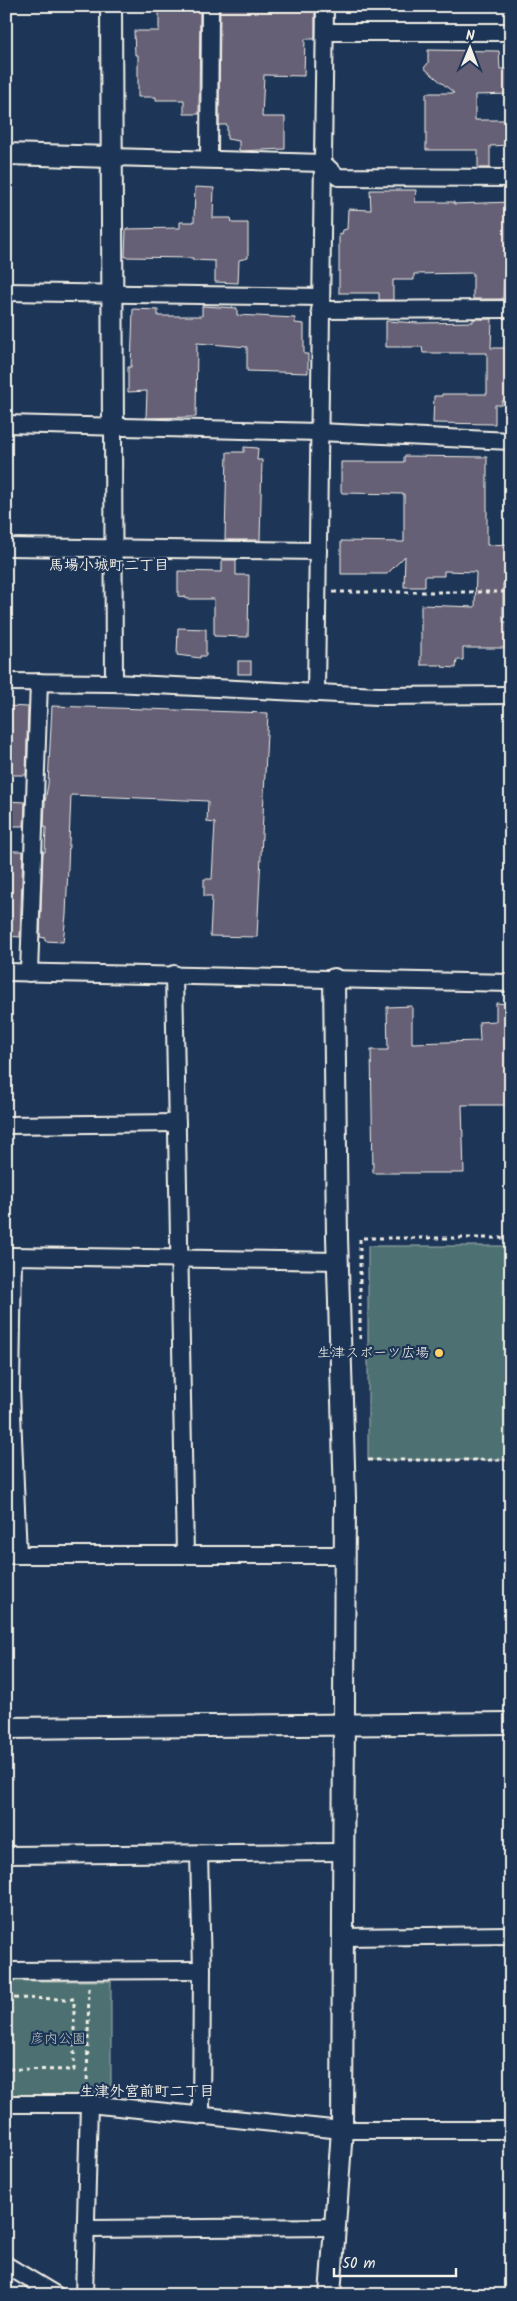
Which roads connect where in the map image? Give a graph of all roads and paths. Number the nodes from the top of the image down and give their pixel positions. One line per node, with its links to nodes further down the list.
1 (111, 6): 7 (street)
2 (210, 6): 8 (street)
3 (325, 6): 4 (street)
4 (325, 32): 5 (street); 9 (street)
5 (511, 32)
6 (6, 154): 7 (street)
7 (111, 157): 8 (street); 12 (street)
8 (209, 159): 9 (street)
9 (323, 163): 10 (street); 13 (street)
10 (511, 178)
11 (6, 292): 12 (street)
12 (113, 294): 13 (street); 16 (street)
13 (320, 304): 14 (street); 17 (street)
14 (511, 309)
15 (6, 424): 16 (street)
16 (113, 427): 17 (street); 20 (street)
17 (319, 432): 18 (street); 21 (street)
18 (511, 441)
19 (6, 547): 20 (street)
20 (115, 549): 21 (street); 26 (street)
21 (318, 551): 22 (street)
22 (318, 592): 23 (path); 27 (street)
23 (511, 592)
24 (6, 682): 25 (street)
25 (39, 682): 26 (street); 30 (street)
26 (114, 683): 27 (street)
27 (316, 693): 28 (street)
28 (511, 695)
29 (6, 972): 30 (street)
30 (30, 973): 31 (street)
31 (174, 974): 32 (street); 34 (street)
32 (334, 979): 33 (street); 39 (street)
33 (511, 983)
34 (177, 1123): 35 (street); 38 (street)
35 (6, 1125)
36 (511, 1238): 40 (path)
37 (10, 1256): 38 (street); 41 (street)
38 (180, 1259): 39 (street); 46 (street)
39 (339, 1261): 44 (street)
40 (360, 1344)
41 (9, 1390): 45 (street)
42 (368, 1460): 43 (path)
43 (511, 1460)
44 (345, 1554): 46 (street); 48 (street)
45 (12, 1555): 46 (street)
46 (185, 1555)
47 (511, 1723): 48 (street)
48 (343, 1724): 49 (street); 50 (street)
49 (6, 1728)
50 (342, 1852): 51 (street); 54 (street)
51 (199, 1854): 52 (street); 55 (street)
52 (6, 1855)
53 (511, 1934): 54 (street)
54 (342, 1937): 63 (street)
55 (202, 1970): 56 (street); 62 (street)
56 (6, 1971)
57 (80, 1984): 60 (path)
58 (6, 1998): 59 (path)
59 (6, 2069)
60 (88, 2098): 61 (street); 62 (street); 66 (street)
61 (6, 2104)
62 (201, 2116): 63 (street)
63 (342, 2130): 64 (street); 65 (street)
64 (511, 2130)
65 (335, 2227): 66 (street); 70 (street)
66 (87, 2229): 69 (street)
67 (6, 2265): 68 (street)
68 (56, 2295)
69 (84, 2295)
70 (330, 2295)

